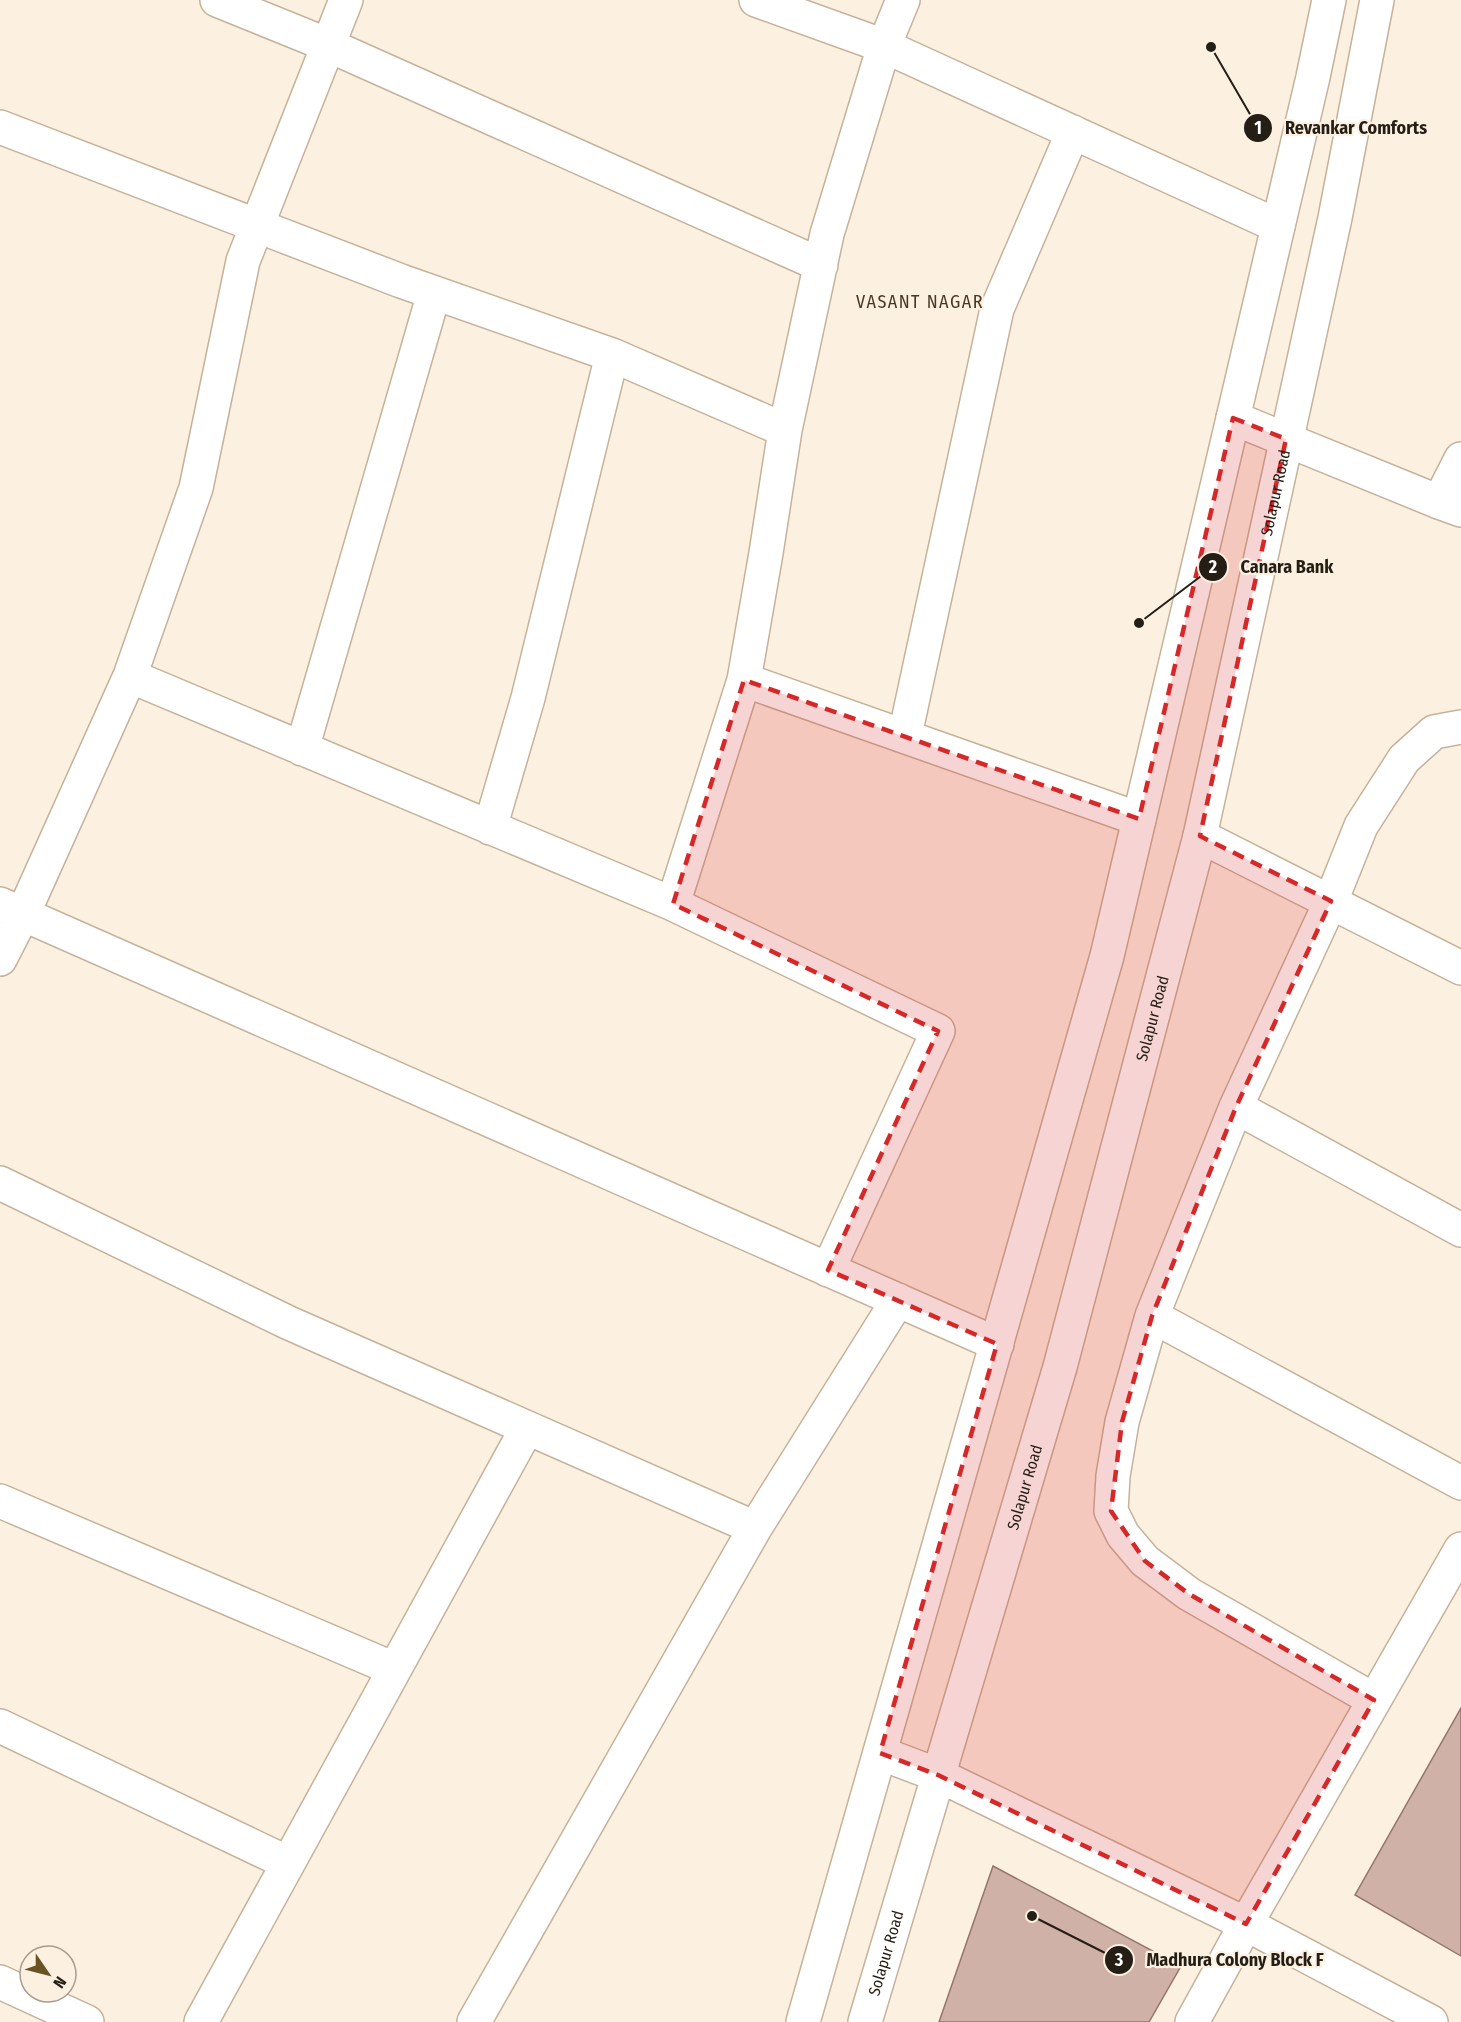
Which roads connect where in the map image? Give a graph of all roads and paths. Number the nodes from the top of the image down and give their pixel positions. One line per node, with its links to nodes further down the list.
1 (217, 0): 7 (street)
2 (346, 0): 7 (street)
3 (756, 0): 8 (street)
4 (903, 0): 8 (street)
5 (1329, 0): 12 (street)
6 (1377, 0): 18 (street, Solapur Road)
7 (328, 45): 11 (street); 13 (street)
8 (884, 46): 10 (street); 13 (street)
9 (0, 128): 11 (street)
10 (1073, 132): 12 (street); 24 (street)
11 (257, 224): 14 (street); 21 (street)
12 (1278, 226): 16 (street)
13 (821, 265): 17 (street)
14 (434, 293): 15 (street); 25 (street)
15 (612, 356): 17 (street); 27 (street)
16 (1233, 418): 18 (street); 26 (street)
17 (785, 430): 22 (street)
18 (1286, 440): 20 (street); 28 (street, Solapur Road)
19 (1461, 459): 20 (street)
20 (1450, 506)
21 (130, 676): 25 (street); 31 (street)
22 (744, 680): 24 (street); 30 (street)
23 (1461, 727): 29 (street)
24 (905, 735): 26 (street)
25 (302, 748): 27 (street)
26 (1139, 819): 40 (street)
27 (490, 828): 30 (street)
28 (1200, 836): 29 (street); 50 (street, Solapur Road)
29 (1331, 901): 33 (street); 34 (street)
30 (673, 904): 37 (street)
31 (11, 909): 32 (street); 37 (street)
32 (0, 959)
33 (1461, 968)
34 (1236, 1107): 36 (street); 39 (street)
35 (0, 1183): 41 (street)
36 (1461, 1230)
37 (828, 1270): 38 (street)
38 (898, 1300): 40 (street); 44 (street)
39 (1152, 1316): 42 (street); 47 (street)
40 (997, 1344): 49 (street)
41 (527, 1428): 44 (street); 46 (street)
42 (1461, 1483)
43 (0, 1501): 46 (street)
44 (755, 1528): 56 (street)
45 (1461, 1549): 47 (street)
46 (394, 1669): 51 (street)
47 (1374, 1700): 52 (street)
48 (0, 1726): 51 (street)
49 (880, 1753): 50 (street); 57 (street)
50 (938, 1776): 52 (street); 58 (street, Solapur Road)
51 (288, 1863): 55 (street)
52 (1246, 1924): 59 (street); 60 (street)
53 (0, 1982): 54 (street)
54 (87, 2022)
55 (201, 2022)
56 (474, 2022)
57 (803, 2022)
58 (865, 2022)
59 (1192, 2022)
60 (1431, 2022)

